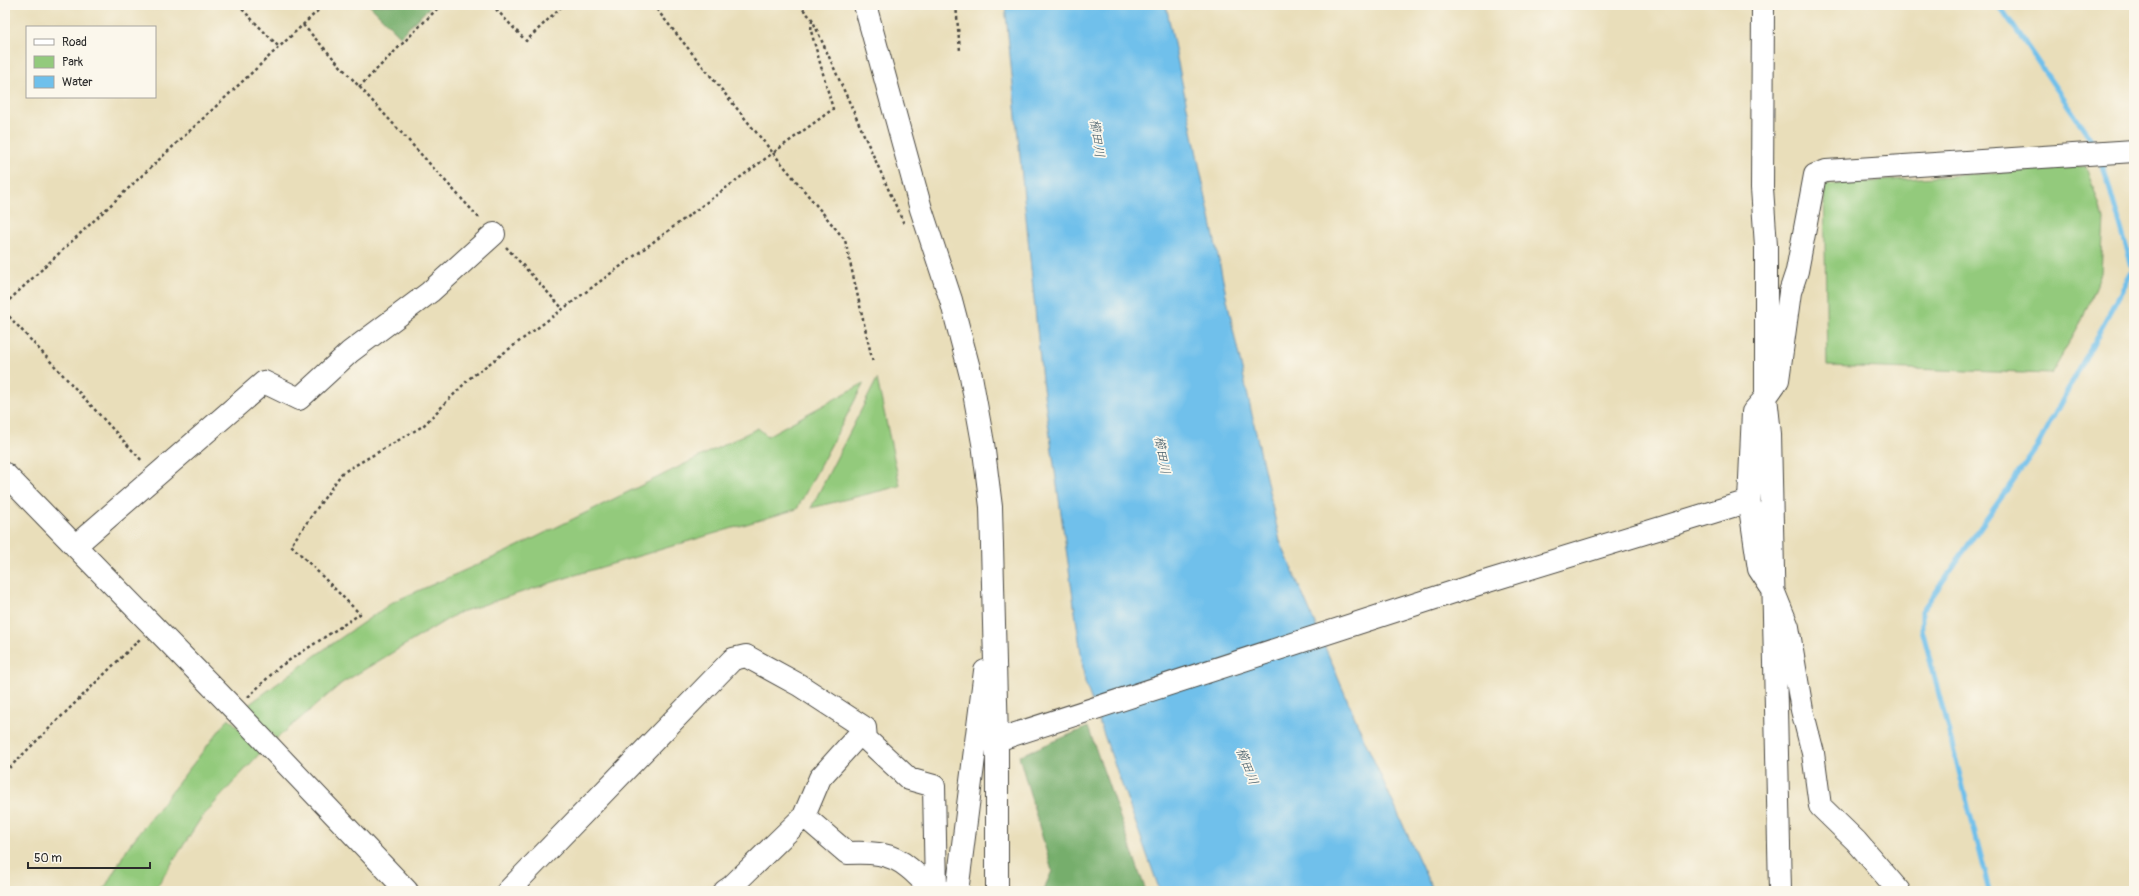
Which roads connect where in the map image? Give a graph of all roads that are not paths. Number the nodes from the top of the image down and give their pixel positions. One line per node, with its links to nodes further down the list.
1 (865, 5): 10 (street)
2 (1763, 5): 5 (street)
3 (2134, 151): 5 (street)
4 (494, 234): 8 (street)
5 (1766, 397): 7 (street); 9 (street)
6 (5, 474): 8 (street)
7 (1749, 501): 9 (street); 12 (street)
8 (75, 546): 15 (street)
9 (1773, 590): 20 (street); 21 (street)
10 (994, 650): 12 (street); 18 (street)
11 (865, 728): 13 (street); 16 (street); 17 (street)
12 (1005, 738): 19 (street)
13 (804, 816): 14 (street); 17 (street)
14 (729, 890)
15 (407, 891)
16 (508, 891)
17 (935, 891)
18 (954, 891)
19 (997, 891)
20 (1780, 891)
21 (1898, 891)

